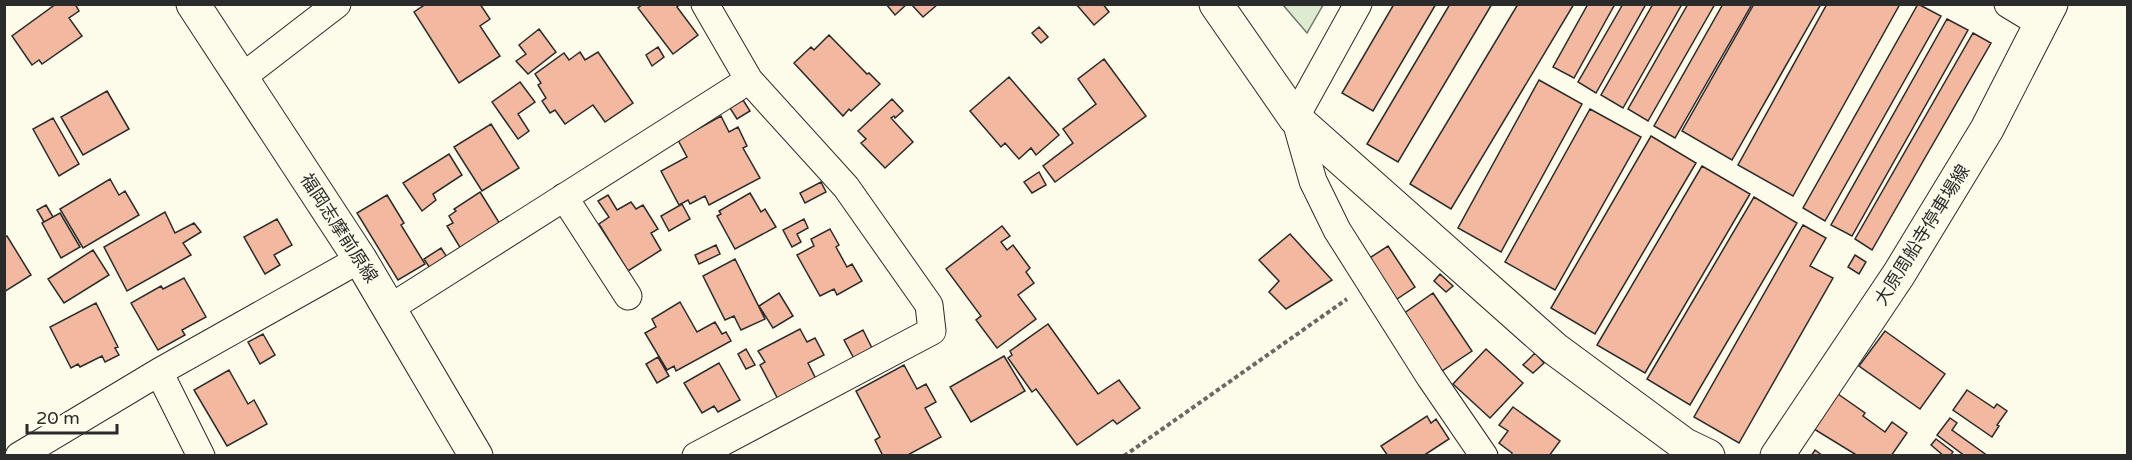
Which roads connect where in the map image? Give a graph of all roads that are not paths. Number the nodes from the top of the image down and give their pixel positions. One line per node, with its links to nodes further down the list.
1 (193, 4): 8 (main road, 福岡志摩前原線)
2 (337, 4): 8 (street)
3 (705, 4): 9 (street)
4 (1216, 4): 10 (main road)
5 (1358, 4): 10 (street)
6 (2008, 4): 7 (street)
7 (2046, 14): 22 (main road, 大原周船寺停車場線)
8 (241, 78): 12 (main road, 福岡志摩前原線)
9 (749, 80): 11 (street); 19 (street)
10 (1295, 118): 20 (street); 21 (main road)
11 (564, 197): 13 (street); 14 (street)
12 (360, 260): 14 (main road, 福岡志摩前原線); 15 (street)
13 (628, 296)
14 (390, 309): 18 (main road, 福岡志摩前原線)
15 (159, 372): 16 (street); 17 (street)
16 (19, 456)
17 (201, 456)
18 (477, 456)
19 (696, 456)
20 (1484, 456)
21 (1708, 456)
22 (1777, 456)

